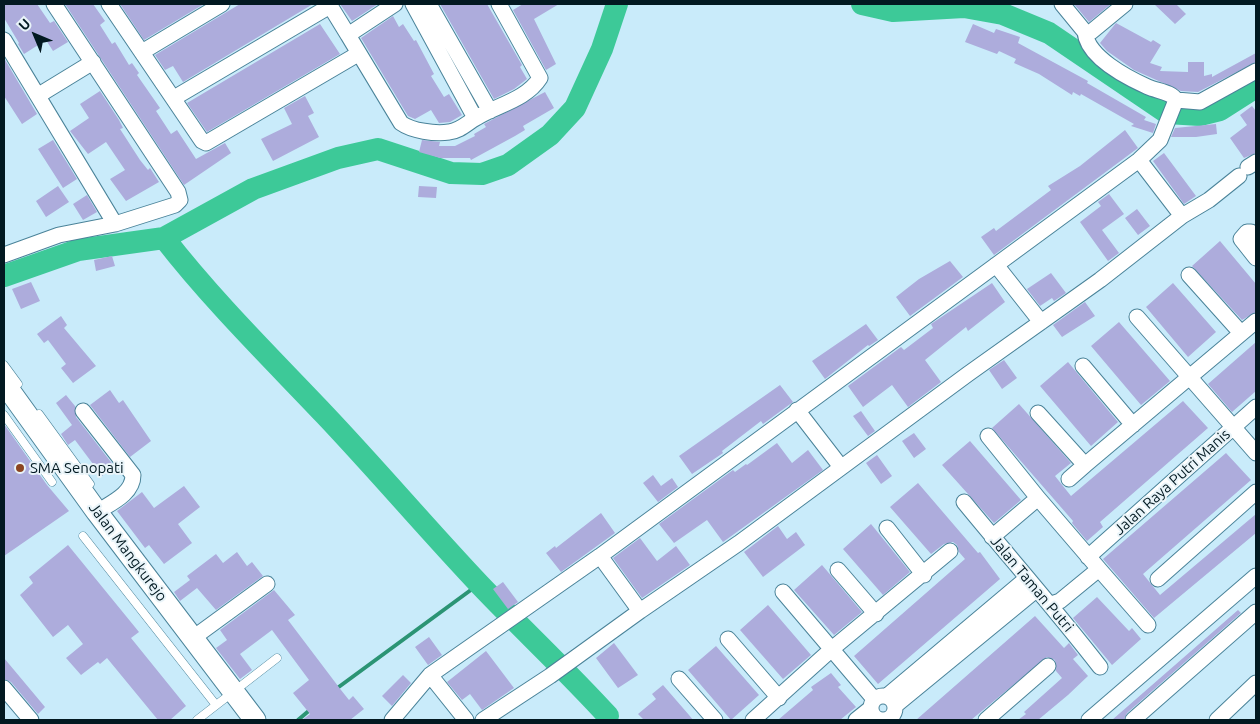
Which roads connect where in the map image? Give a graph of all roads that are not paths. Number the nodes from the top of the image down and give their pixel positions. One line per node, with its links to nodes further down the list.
1 (54, 4): 16 (street)
2 (109, 4): 14 (street)
3 (222, 4): 14 (street)
4 (396, 4): 12 (street)
5 (413, 4): 22 (street)
6 (429, 4): 21 (street)
7 (1062, 4): 11 (street)
8 (1125, 4): 11 (street)
9 (330, 5): 12 (street); 19 (street)
10 (503, 5): 21 (street)
11 (1085, 32): 20 (street)
12 (348, 35): 15 (street)
13 (4, 40): 18 (street)
14 (142, 52): 19 (street)
15 (358, 54): 19 (street); 22 (street)
16 (92, 62): 18 (street); 26 (street)
17 (1256, 70): 20 (street)
18 (39, 95): 26 (street)
19 (174, 98)
20 (1176, 102): 23 (street)
21 (490, 111): 22 (street)
22 (475, 118)
23 (1139, 160): 25 (street); 30 (street)
24 (1248, 168): 25 (street)
25 (1182, 216): 34 (street)
26 (115, 224): 28 (street)
27 (1256, 237): 29 (street)
28 (4, 255)
29 (1256, 258)
30 (996, 265): 34 (street); 41 (street)
31 (1189, 275): 35 (street)
32 (1136, 317): 37 (street)
33 (1256, 321): 35 (street)
34 (1041, 322): 50 (street)
35 (1242, 333): 37 (street)
36 (1083, 366): 44 (street)
37 (1190, 378): 44 (street); 45 (street)
38 (10, 390): 46 (street, Jalan Mangkurejo); 52 (lane)
39 (1256, 407): 45 (street, Jalan Raya Putri Manis)
40 (35, 408): 46 (lane)
41 (797, 410): 50 (street); 61 (street)
42 (83, 411): 56 (street)
43 (1038, 413): 49 (street)
44 (1133, 425): 49 (street)
45 (1234, 426): 48 (street); 62 (street, Jalan Raya Putri Manis)
46 (47, 433): 56 (street, Jalan Mangkurejo)
47 (988, 436): 54 (street)
48 (1256, 454)
49 (1084, 465): 51 (street)
50 (841, 467): 72 (street)
51 (1069, 479)
52 (52, 482)
53 (1256, 492): 67 (street)
54 (1038, 498): 59 (street); 62 (street)
55 (964, 502): 59 (street, Jalan Taman Putri)
56 (97, 512): 76 (street, Jalan Mangkurejo)
57 (887, 528): 65 (street)
58 (82, 536): 88 (lane)
59 (992, 537): 69 (street, Jalan Taman Putri)
60 (950, 551): 65 (street)
61 (600, 556): 72 (street); 82 (street)
62 (1088, 557): 63 (street)
63 (1099, 569): 71 (street); 75 (street)
64 (838, 570): 74 (street)
65 (924, 574): 74 (street)
66 (1256, 576): 100 (street)
67 (1158, 579)
68 (266, 584): 76 (street)
69 (1031, 584): 71 (street, Jalan Taman Putri); 89 (street)
70 (782, 592): 78 (street)
71 (1051, 604): 81 (street, Jalan Taman Putri)
72 (640, 611): 95 (street)
73 (1256, 612): 101 (street)
74 (876, 614): 78 (street)
75 (1148, 625)
76 (194, 638): 86 (street, Jalan Mangkurejo)
77 (728, 639): 87 (street)
78 (833, 648): 87 (street); 89 (street)
79 (277, 658): 86 (lane)
80 (1048, 666): 99 (street)
81 (1100, 667)
82 (430, 675): 93 (street); 94 (street)
83 (679, 679): 96 (street)
84 (1256, 683): 102 (street)
85 (4, 688): 90 (street)
86 (234, 692): 88 (lane); 92 (street, Jalan Mangkurejo)
87 (779, 698): 97 (street)
88 (216, 706): 91 (lane)
89 (883, 711): 98 (street)
90 (31, 720)
91 (197, 720)
92 (255, 720)
93 (392, 720)
94 (466, 720)
95 (483, 720)
96 (715, 720)
97 (753, 720)
98 (856, 720)
99 (986, 720)
100 (1089, 720)
101 (1135, 720)
102 (1217, 720)

